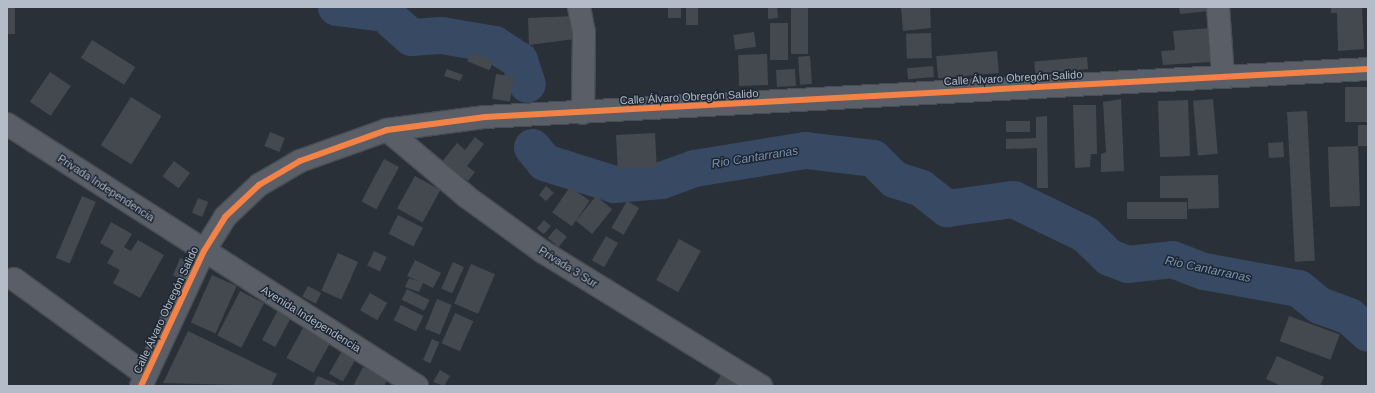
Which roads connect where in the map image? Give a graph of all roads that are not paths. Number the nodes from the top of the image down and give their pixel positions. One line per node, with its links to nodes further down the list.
1 (579, 7): 5 (street)
2 (1218, 7): 4 (street)
3 (1368, 69): 4 (street, Calle Álvaro Obregón Salido)
4 (1223, 76): 5 (street, Calle Álvaro Obregón Salido)
5 (584, 113): 7 (street, Calle Álvaro Obregón Salido)
6 (7, 124): 8 (street, Privada Independencia)
7 (387, 130): 8 (street, Calle Álvaro Obregón Salido); 12 (street, Privada 3 Sur)
8 (204, 251): 10 (street, Calle Álvaro Obregón Salido); 11 (street, Avenida Independencia)
9 (14, 278): 10 (street)
10 (145, 382)
11 (417, 386)
12 (761, 386)

